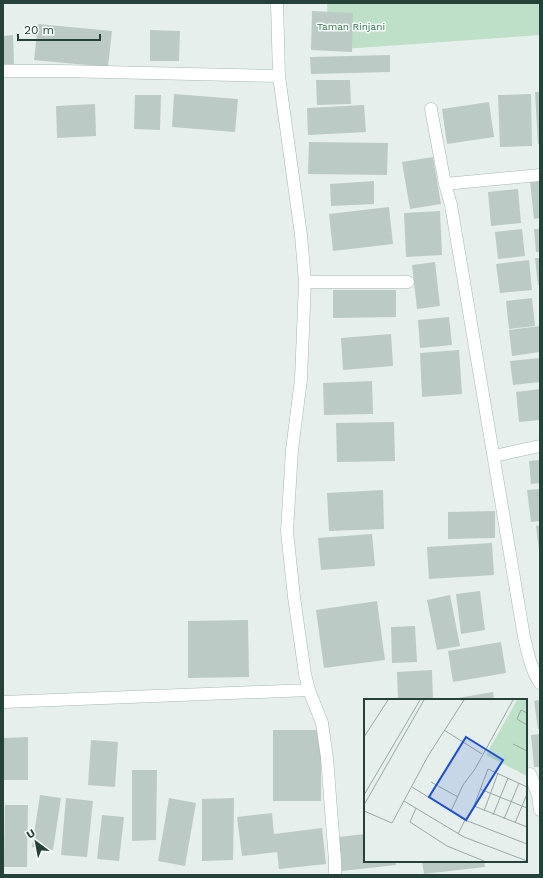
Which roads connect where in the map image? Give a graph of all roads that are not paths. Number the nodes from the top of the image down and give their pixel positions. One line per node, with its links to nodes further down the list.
1 (277, 3): 3 (street)
2 (3, 71): 3 (street)
3 (280, 76): 7 (street)
4 (431, 108): 6 (street)
5 (540, 175): 6 (street)
6 (445, 184): 10 (street)
7 (305, 282): 8 (street); 12 (street)
8 (408, 282)
9 (540, 446): 10 (street)
10 (494, 456): 11 (street)
11 (540, 684)
12 (309, 690): 13 (street); 16 (street)
13 (3, 702)
14 (530, 774): 15 (street)
15 (540, 810)
16 (335, 875)

